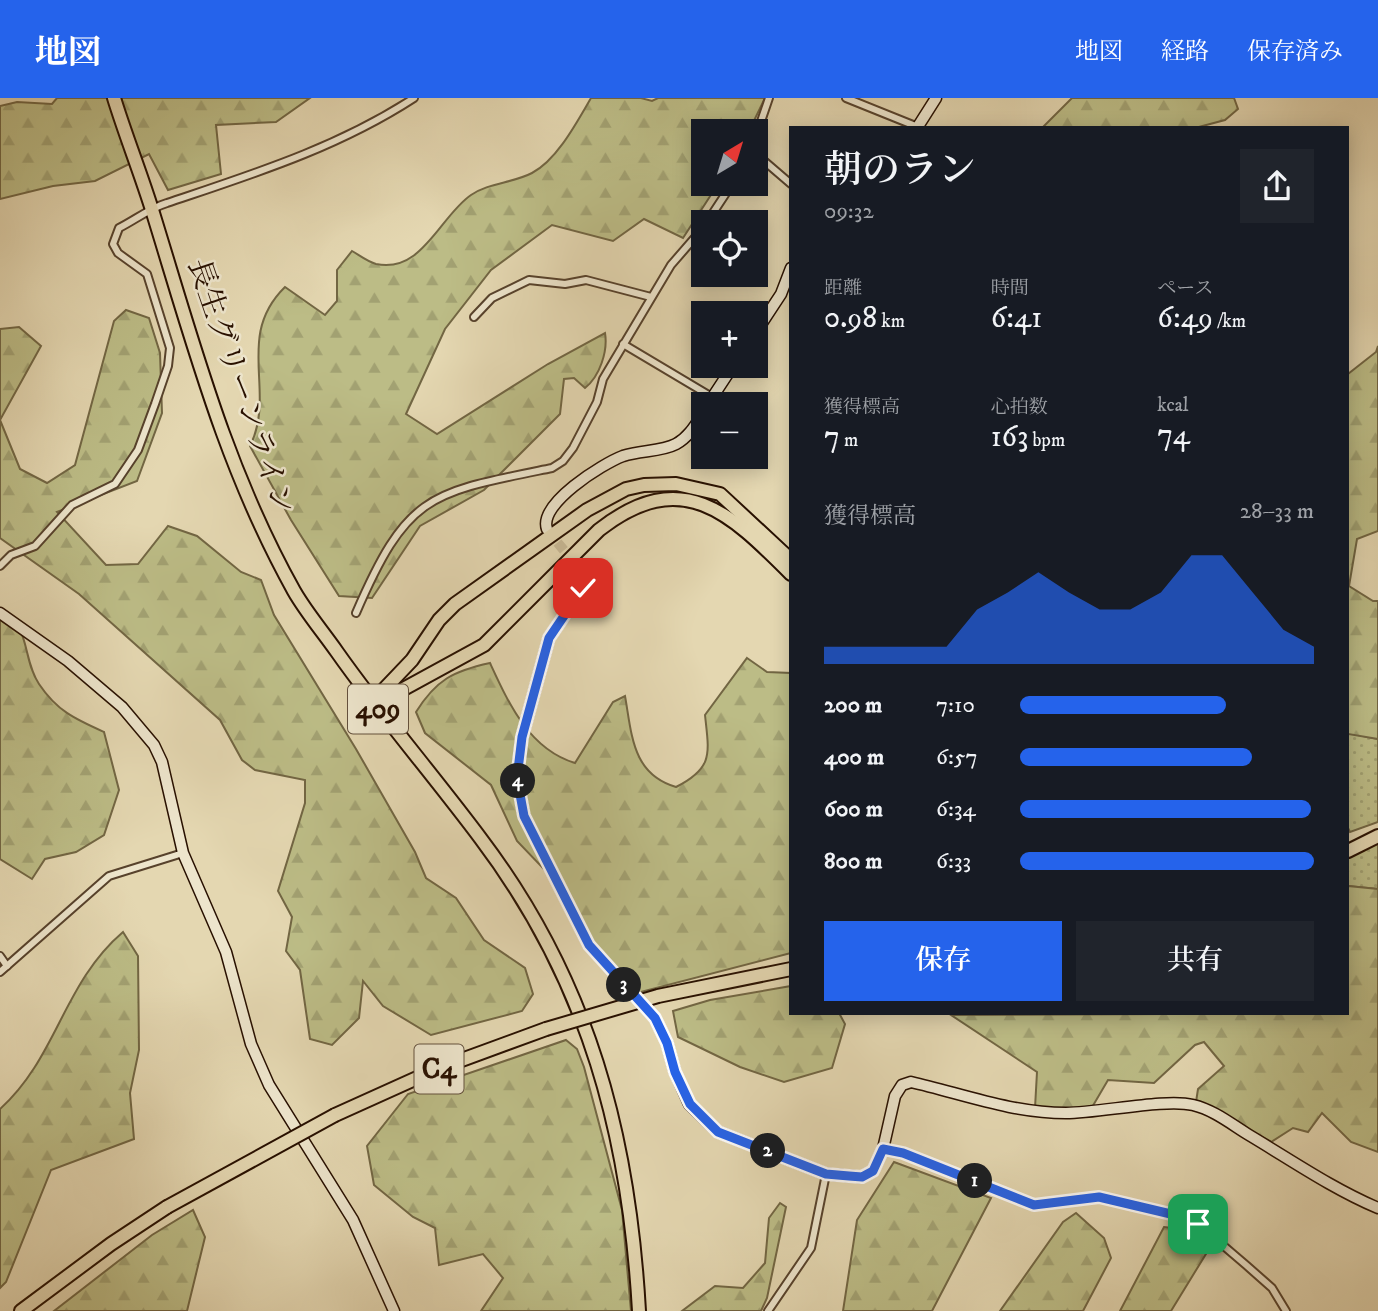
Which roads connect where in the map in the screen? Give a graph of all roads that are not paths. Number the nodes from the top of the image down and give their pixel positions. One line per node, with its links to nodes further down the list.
1 (114, 98): 11 (highway, 長生グリーンライン / 409)
2 (414, 98): 11 (street)
3 (769, 98): 6 (street)
4 (846, 98): 7 (street)
5 (936, 98): 8 (street)
6 (762, 119)
7 (915, 126)
8 (918, 126)
9 (768, 164): 10 (street)
10 (789, 182)
11 (152, 210): 22 (street); 27 (highway, 長生グリーンライン / 409)
12 (691, 242): 14 (street)
13 (789, 273): 15 (street)
14 (651, 297): 16 (street); 17 (street)
15 (768, 314)
16 (474, 317)
17 (623, 344): 18 (street); 26 (street)
18 (696, 392)
19 (691, 430): 20 (street)
20 (547, 529)
21 (789, 558): 27 (highway)
22 (0, 566)
23 (581, 571): 41 (street)
24 (789, 572): 27 (highway)
25 (0, 613): 31 (street)
26 (356, 613)
27 (372, 702): 45 (highway, 長生グリーンライン / 409)
28 (1378, 834): 29 (highway); 30 (highway)
29 (1349, 843)
30 (1349, 850)
31 (183, 853): 34 (street); 44 (street)
32 (0, 956): 34 (street)
33 (789, 962): 39 (highway)
34 (7, 966): 36 (street)
35 (789, 969): 37 (highway, C4)
36 (0, 972)
37 (744, 976): 38 (highway); 39 (highway, C4)
38 (789, 976)
39 (691, 988): 43 (highway, C4, bridge)
40 (883, 1149): 41 (street); 42 (street); 47 (street)
41 (826, 1174): 46 (street)
42 (1378, 1208)
43 (21, 1311)
44 (394, 1311)
45 (639, 1311)
46 (768, 1311)
47 (1286, 1311)

